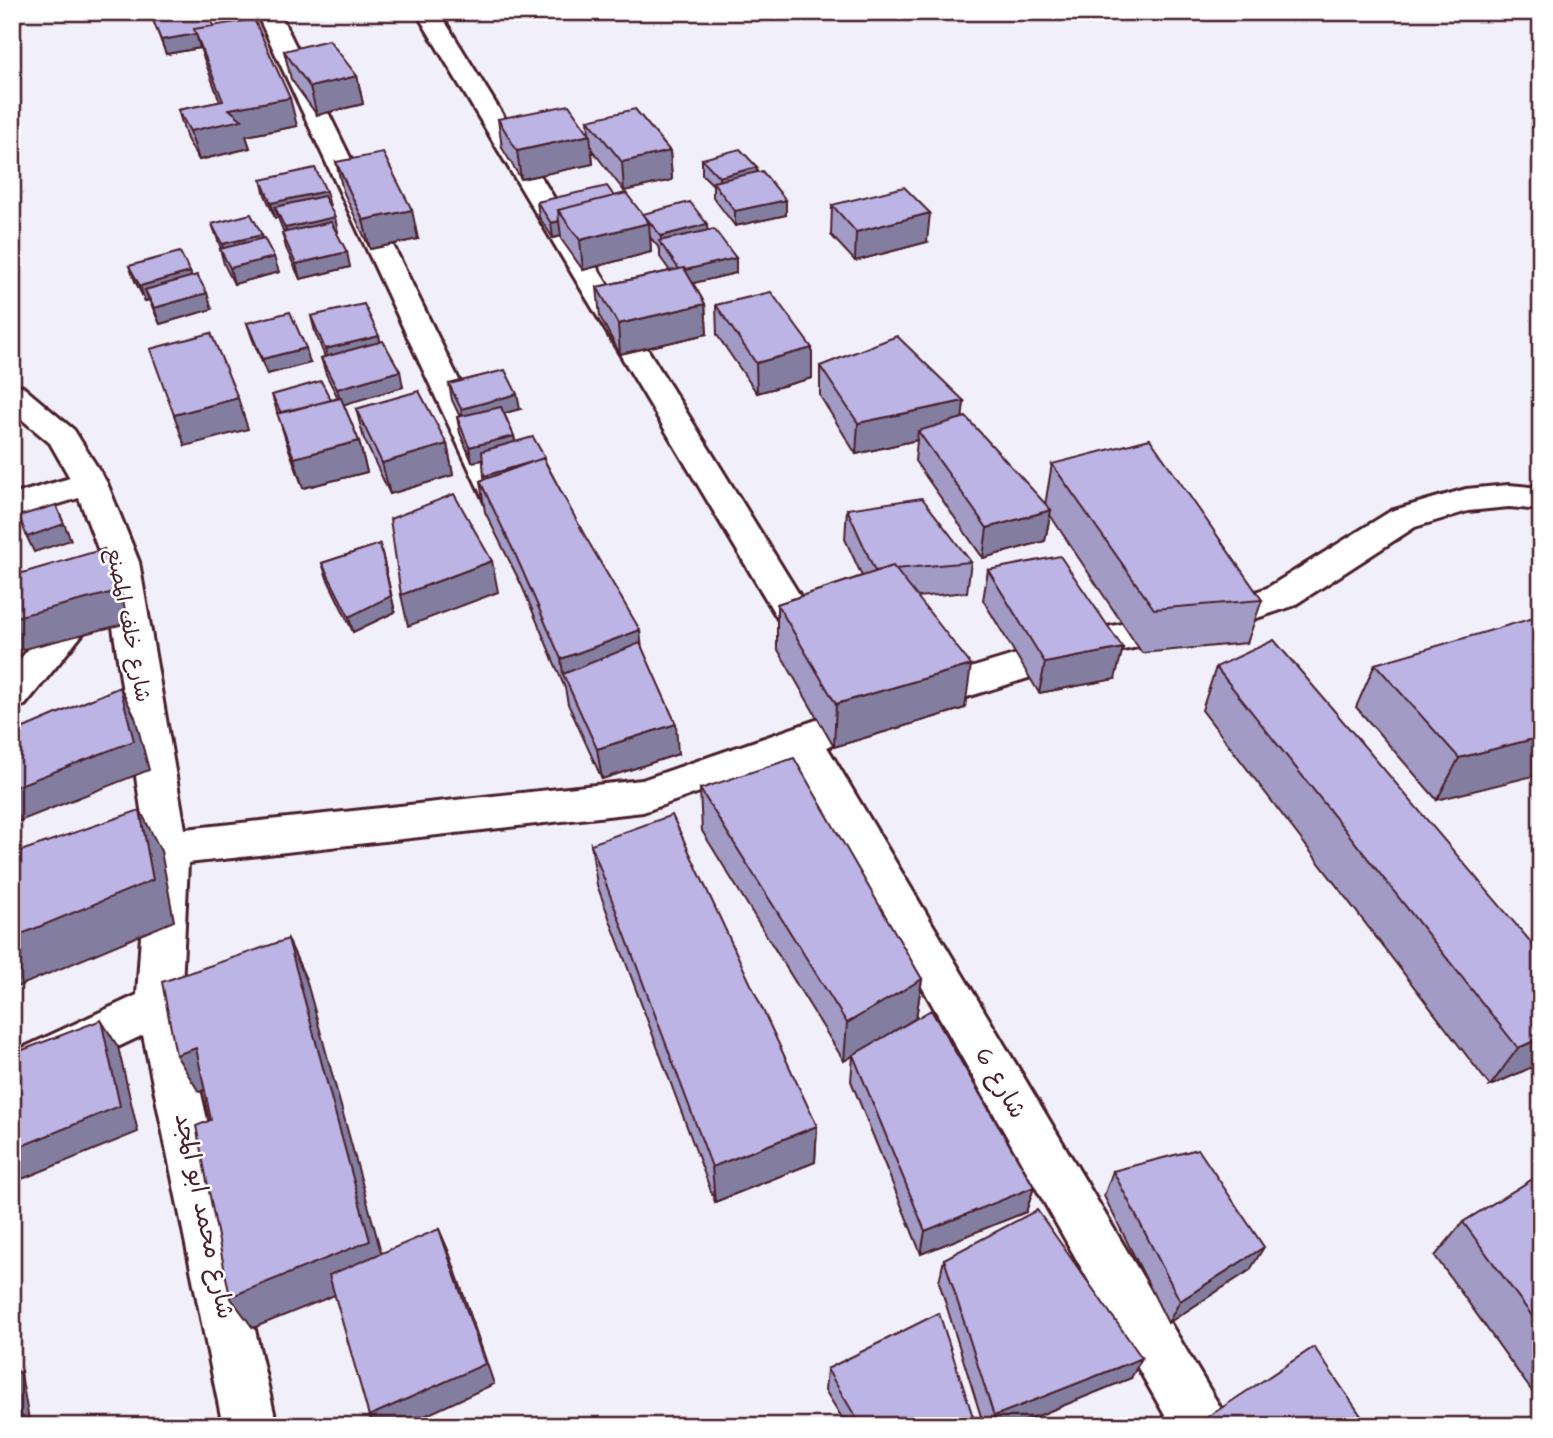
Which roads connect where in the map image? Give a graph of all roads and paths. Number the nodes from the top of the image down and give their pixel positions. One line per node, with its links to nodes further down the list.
1 (267, 12): 7 (street)
2 (427, 12): 10 (street)
3 (12, 394): 4 (street, شارع خلف المصنع)
4 (90, 483): 6 (street); 8 (street, شارع خلف المصنع)
5 (1541, 499): 10 (street)
6 (12, 507)
7 (520, 540)
8 (121, 562): 9 (street); 12 (street, شارع خلف المصنع)
9 (12, 695)
10 (843, 697): 11 (street)
11 (802, 739): 12 (street); 16 (street, شارع 6)
12 (168, 848): 13 (street, شارع خلف المصنع)
13 (159, 1006): 14 (street); 15 (street, شارع محمد ابو المجد)
14 (12, 1076)
15 (250, 1426)
16 (1200, 1426)

